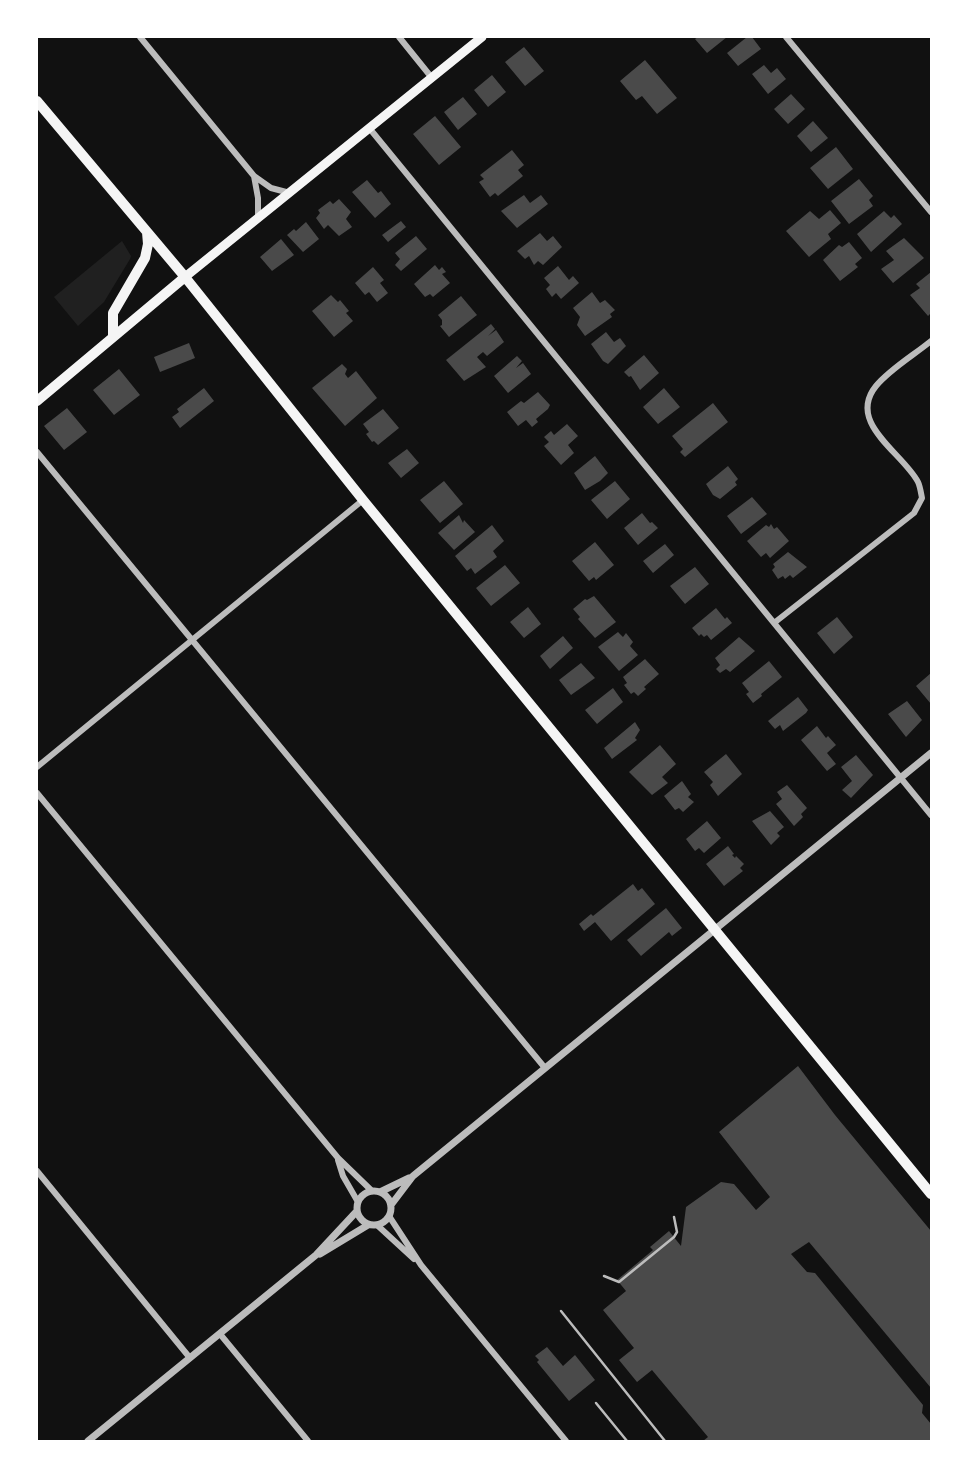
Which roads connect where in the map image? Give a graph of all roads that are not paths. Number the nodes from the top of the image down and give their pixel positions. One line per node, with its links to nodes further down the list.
1 (140, 37): 8 (street)
2 (399, 37): 5 (street)
3 (482, 37): 5 (main road)
4 (786, 37): 10 (street)
5 (432, 78): 7 (main road)
6 (37, 101): 12 (main road)
7 (370, 129): 9 (main road); 19 (street)
8 (254, 176): 9 (street); 11 (street)
9 (290, 193): 11 (main road)
10 (931, 212)
11 (258, 217): 13 (main road)
12 (147, 231): 13 (main road); 14 (main road)
13 (185, 277): 14 (main road); 18 (main road)
14 (113, 335): 16 (main road)
15 (931, 341): 19 (street)
16 (37, 401)
17 (37, 452): 20 (street)
18 (363, 500): 20 (street); 26 (main road)
19 (774, 623): 23 (street)
20 (192, 640): 22 (street); 27 (street)
21 (931, 752): 23 (street)
22 (37, 767)
23 (901, 778): 25 (street); 26 (street)
24 (37, 793): 28 (street)
25 (931, 815)
26 (715, 930): 27 (street); 32 (main road)
27 (545, 1068): 30 (street)
28 (338, 1158): 31 (street); 33 (street)
29 (37, 1171): 44 (street)
30 (413, 1176): 31 (street); 34 (street)
31 (376, 1192): 33 (street); 34 (street)
32 (931, 1194)
33 (358, 1202): 35 (street)
34 (391, 1205): 36 (street)
35 (357, 1211): 38 (street); 39 (street)
36 (389, 1216): 38 (street); 40 (street)
37 (674, 1217): 41 (lane)
38 (373, 1225): 39 (street); 40 (street)
39 (316, 1255): 43 (street)
40 (421, 1265): 48 (street)
41 (604, 1276)
42 (561, 1311): 50 (lane)
43 (220, 1334): 44 (street); 47 (street)
44 (190, 1358): 46 (street)
45 (596, 1403): 49 (lane)
46 (88, 1441)
47 (308, 1441)
48 (566, 1441)
49 (627, 1441)
50 (665, 1441)

